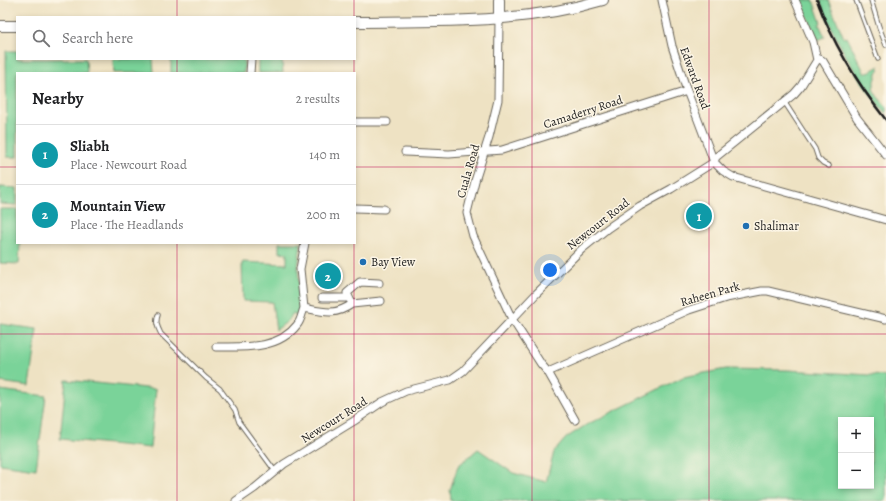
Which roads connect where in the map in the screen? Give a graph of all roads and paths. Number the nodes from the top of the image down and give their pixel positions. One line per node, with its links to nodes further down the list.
1 (499, 0): 7 (main road)
2 (603, 0): 7 (main road)
3 (662, 0): 16 (street, Edward Road)
4 (795, 0): 14 (street)
5 (856, 0): 12 (lane)
6 (871, 0): 11 (lane)
7 (498, 20): 8 (main road); 21 (street, Cuala Road)
8 (356, 22)
9 (0, 26): 10 (main road)
10 (16, 26)
11 (886, 45)
12 (878, 59)
13 (251, 60): 15 (street)
14 (817, 60): 17 (street, Newcourt Road); 22 (street)
15 (250, 72)
16 (687, 91): 21 (street, Camaderry Road); 23 (street, Edward Road)
17 (785, 103): 23 (street, Newcourt Road); 24 (lane)
18 (356, 122): 19 (street)
19 (387, 122)
20 (404, 152): 21 (street, Camaderry Road)
21 (485, 152): 35 (street, Cuala Road)
22 (886, 156)
23 (714, 162): 27 (street); 35 (street, Newcourt Road)
24 (829, 166)
25 (356, 208): 26 (street)
26 (384, 209)
27 (886, 220)
28 (305, 244): 33 (street)
29 (379, 283): 31 (street)
30 (322, 298): 31 (street)
31 (351, 301): 32 (street); 33 (street)
32 (381, 301)
33 (304, 308): 37 (street)
34 (158, 316): 40 (lane)
35 (512, 319): 38 (street, Cuala Road); 40 (street, Newcourt Road)
36 (886, 319): 38 (street, Raheen Park)
37 (216, 347)
38 (548, 372): 39 (street, Cuala Road)
39 (575, 420)
40 (275, 471): 41 (street, Newcourt Road)
41 (236, 501)

